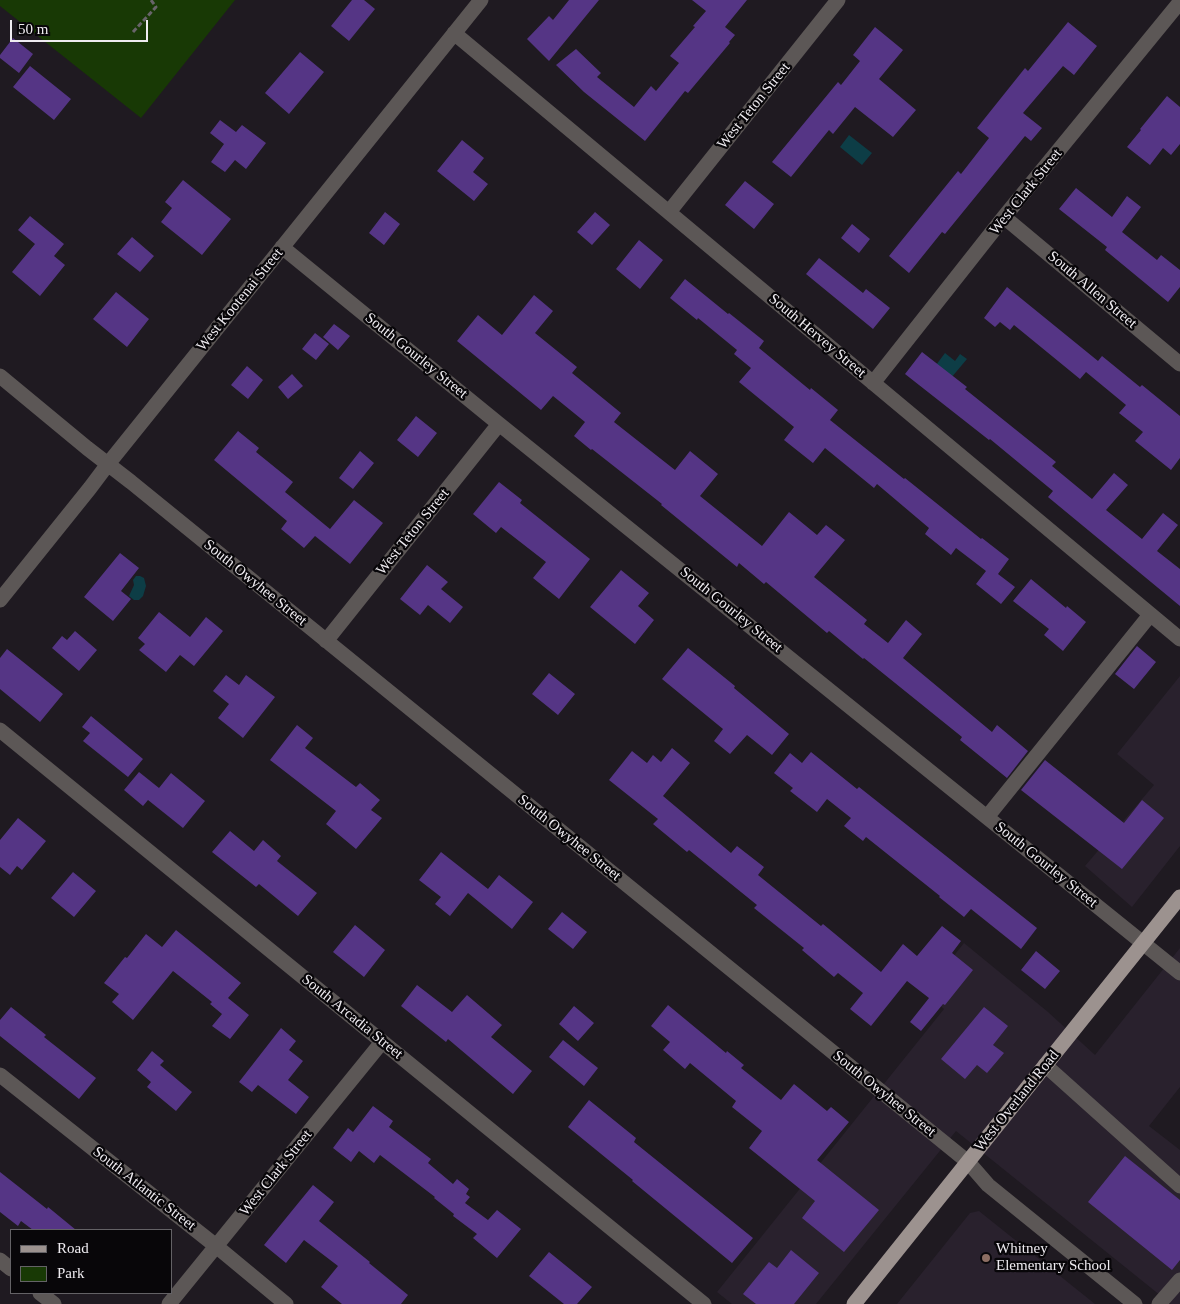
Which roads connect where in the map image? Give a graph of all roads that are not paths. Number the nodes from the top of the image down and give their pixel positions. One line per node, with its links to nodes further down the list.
1 (481, 0): 4 (street, West Kootenai Street)
2 (838, 0): 5 (street, West Teton Street)
3 (1180, 2): 6 (street, West Clark Street)
4 (454, 33): 5 (street, South Hervey Street); 7 (street, West Kootenai Street)
5 (669, 212): 10 (street, South Hervey Street)
6 (1004, 217): 8 (street, South Allen Street); 10 (street, West Clark Street)
7 (282, 247): 11 (street, South Gourley Street); 12 (street, West Kootenai Street)
8 (1180, 364)
9 (0, 376): 12 (street, South Owyhee Street)
10 (873, 383): 14 (street, South Hervey Street)
11 (499, 424): 16 (street, West Teton Street); 18 (street, South Gourley Street)
12 (108, 464): 13 (street, West Kootenai Street); 16 (street, South Owyhee Street)
13 (0, 600)
14 (1150, 615): 15 (street, South Hervey Street); 18 (street)
15 (1180, 639)
16 (326, 641): 25 (street, South Owyhee Street)
17 (0, 730): 22 (street, South Arcadia Street)
18 (987, 817): 20 (street, South Gourley Street)
19 (1180, 897): 20 (main road, West Overland Road)
20 (1143, 943): 21 (street, South Gourley Street); 23 (main road, West Overland Road)
21 (1180, 973)
22 (382, 1042): 27 (street, West Clark Street); 35 (street, South Arcadia Street)
23 (1045, 1065): 25 (main road, West Overland Road); 26 (street)
24 (0, 1075): 27 (street, South Atlantic Street)
25 (968, 1162): 36 (main road, West Overland Road); 37 (street, South Owyhee Street)
26 (1180, 1186)
27 (216, 1246): 33 (street, West Clark Street); 34 (street, South Atlantic Street)
28 (0, 1260): 29 (street)
29 (10, 1268)
30 (1180, 1280): 38 (street)
31 (41, 1294): 32 (street)
32 (54, 1304)
33 (169, 1304)
34 (286, 1304)
35 (704, 1304)
36 (854, 1304)
37 (1135, 1304)
38 (1159, 1304)

